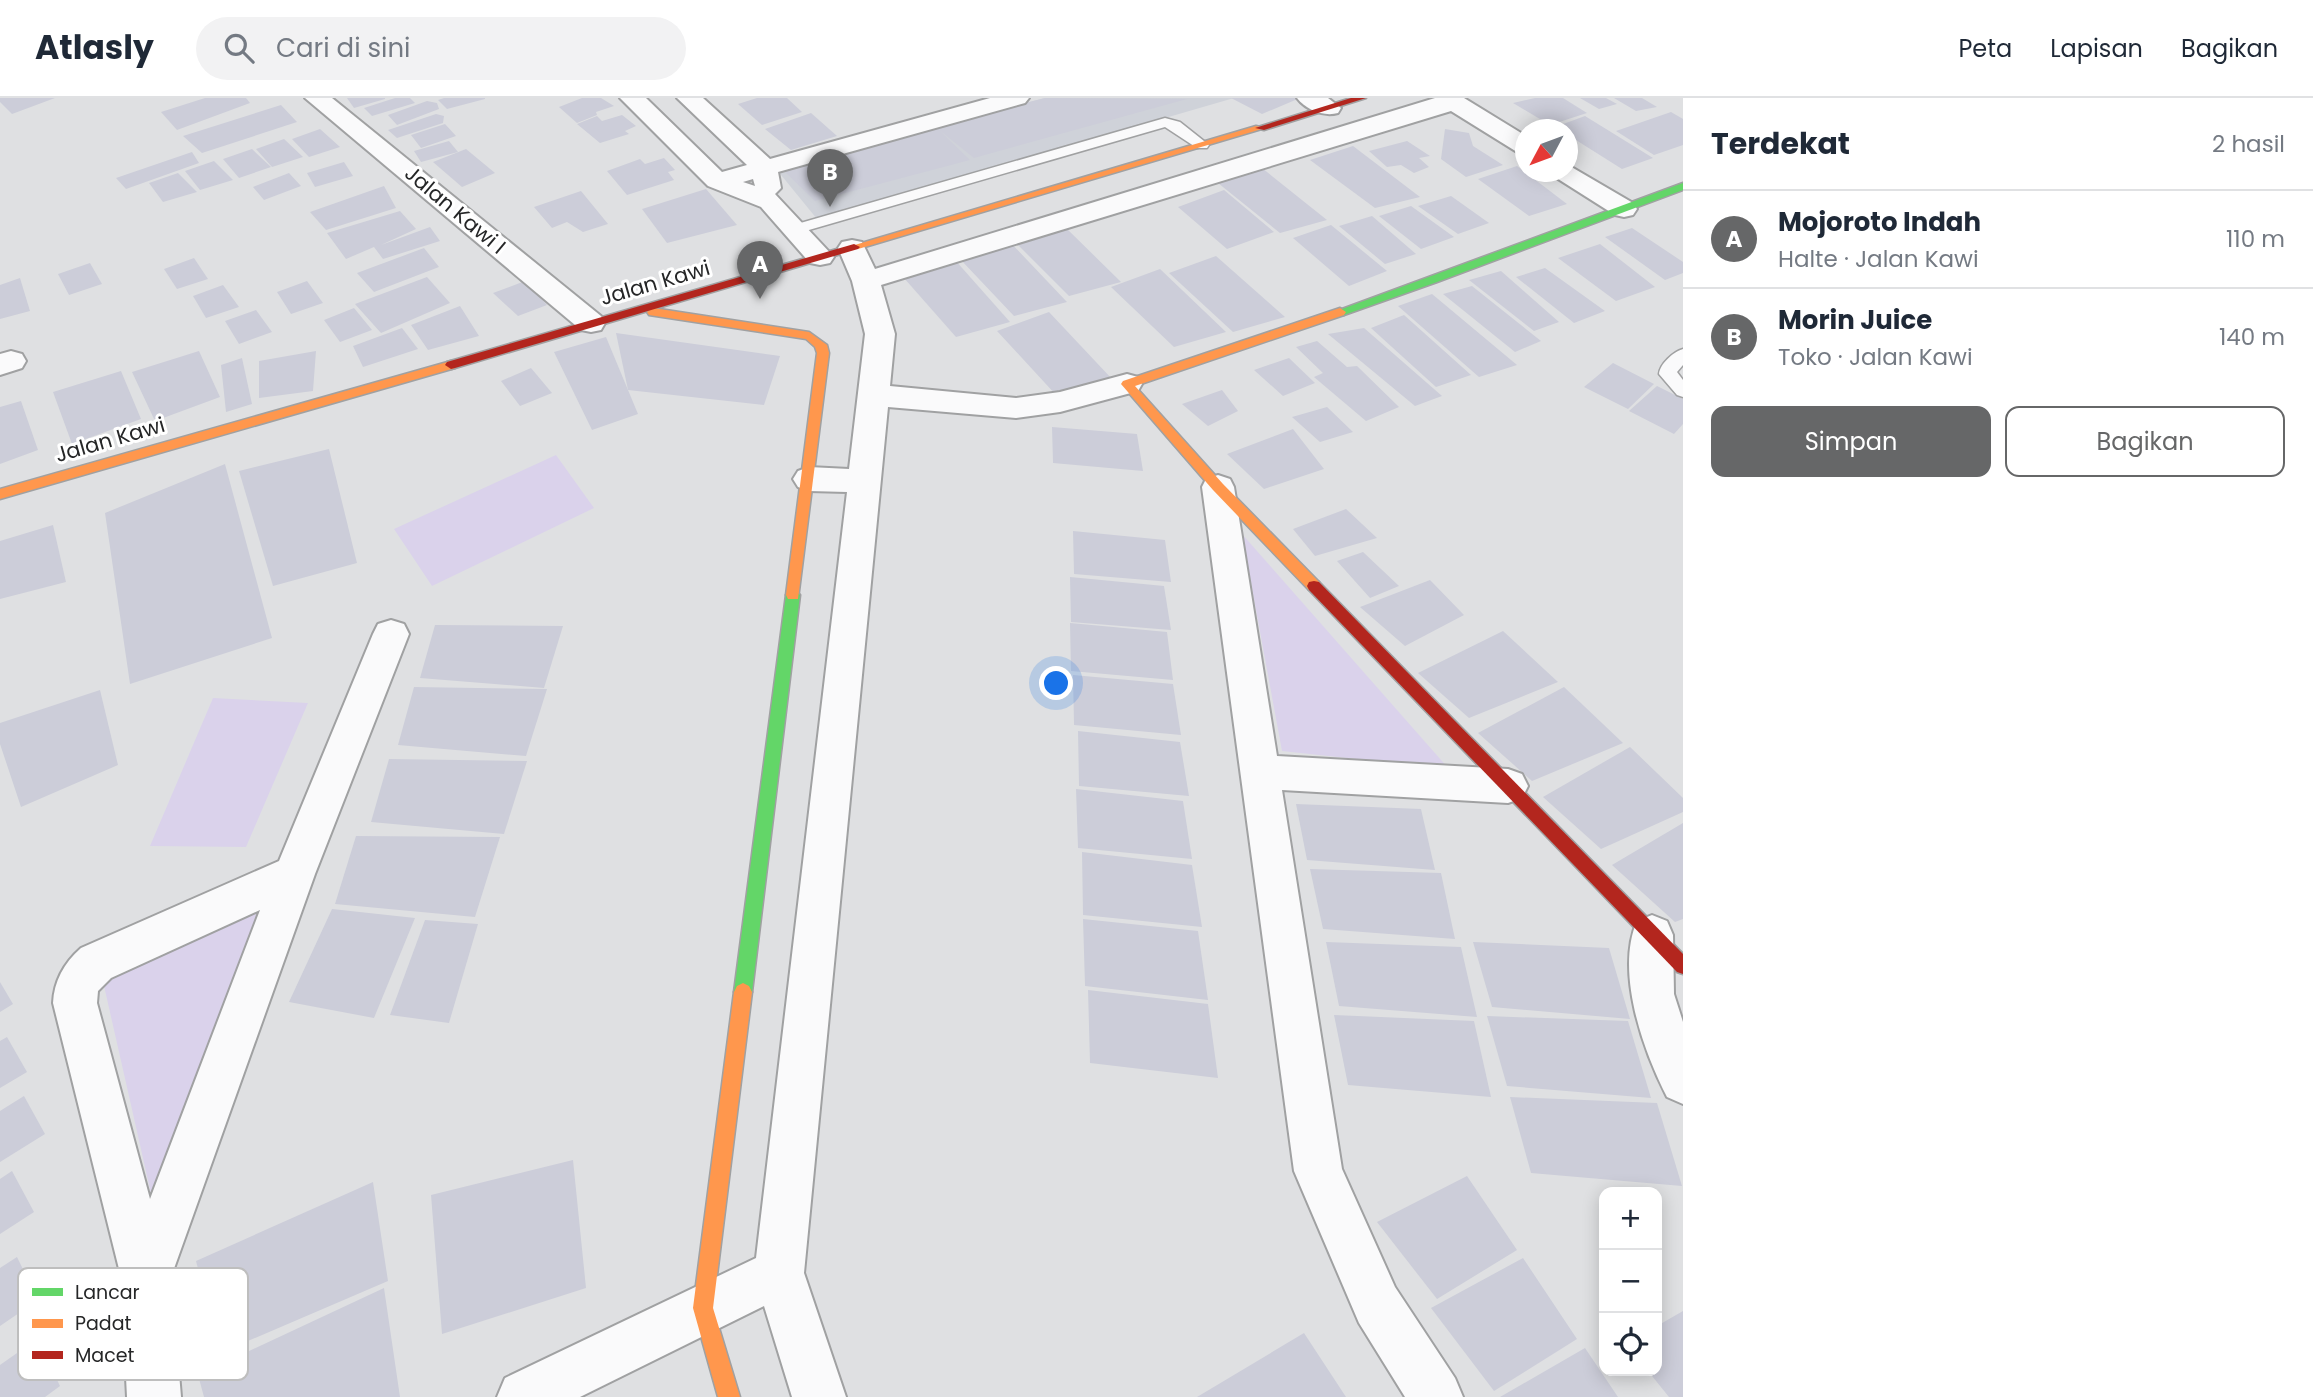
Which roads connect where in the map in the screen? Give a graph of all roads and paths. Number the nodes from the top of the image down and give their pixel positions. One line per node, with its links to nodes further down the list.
1 (317, 98): 19 (street, Jalan Kawi I)
2 (632, 98): 11 (street)
3 (689, 98): 10 (street)
4 (1017, 98): 10 (street)
5 (1362, 98): 7 (street, Jalan Kawi)
6 (1450, 100): 8 (street); 17 (street)
7 (1319, 103): 9 (street, Jalan Kawi)
8 (1515, 141)
9 (1202, 145): 16 (lane); 17 (street, Jalan Kawi)
10 (764, 167): 11 (street); 14 (street)
11 (717, 181): 14 (street)
12 (1578, 181): 15 (street)
13 (1683, 186): 15 (street)
14 (770, 201): 16 (street)
15 (1624, 209): 21 (street)
16 (796, 229): 17 (street)
17 (846, 262): 18 (street, Jalan Kawi); 23 (street)
18 (641, 310): 19 (street, Jalan Kawi); 24 (street)
19 (591, 323): 27 (street, Jalan Kawi)
20 (1683, 355): 22 (lane)
21 (1127, 384): 23 (street); 26 (street)
22 (1683, 391)
23 (873, 395): 25 (street)
24 (809, 479): 25 (street); 38 (street)
25 (864, 481): 37 (street)
26 (1218, 487): 29 (street); 30 (street)
27 (0, 494)
28 (391, 634): 31 (street)
29 (1260, 772): 30 (street); 42 (street)
30 (1508, 786): 32 (street)
31 (294, 874): 35 (street); 36 (street)
32 (1652, 935): 33 (street); 34 (street)
33 (1683, 966)
34 (1683, 1081)
35 (144, 1268)
36 (149, 1268)
37 (779, 1273): 38 (street); 41 (street)
38 (703, 1308): 39 (street); 40 (street)
39 (524, 1397)
40 (729, 1397)
41 (818, 1397)
42 (1436, 1397)

